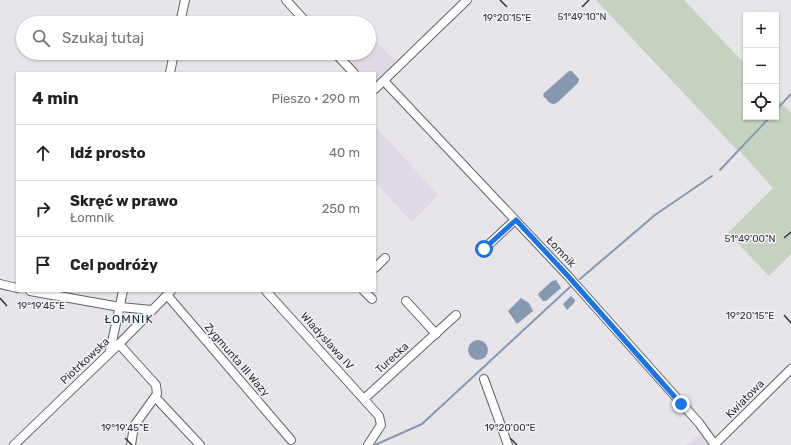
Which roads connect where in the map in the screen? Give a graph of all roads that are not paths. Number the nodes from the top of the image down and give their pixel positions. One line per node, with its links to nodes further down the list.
1 (185, 0): 4 (street)
2 (286, 0): 5 (street)
3 (466, 0): 10 (street)
4 (182, 16)
5 (301, 16)
6 (173, 60): 8 (street)
7 (342, 60): 9 (street)
8 (170, 72)
9 (353, 72)
10 (384, 81): 11 (street); 12 (street, Łomnik)
11 (376, 88)
12 (516, 220): 13 (street); 41 (street, Łomnik)
13 (484, 249)
14 (385, 258): 15 (street)
15 (376, 267)
16 (0, 284): 17 (street)
17 (16, 288)
18 (36, 292): 25 (street)
19 (123, 292): 25 (street)
20 (267, 292): 34 (street, Władysława IV)
21 (365, 292): 23 (street)
22 (169, 293): 26 (street, Piotrkowska); 35 (street, Zygmunta III Wazy)
23 (372, 299)
24 (406, 301): 28 (street)
25 (120, 307): 26 (street); 30 (street)
26 (152, 310): 29 (street, Piotrkowska)
27 (456, 315): 28 (street, Turecka)
28 (436, 334): 34 (street, Turecka)
29 (119, 344): 30 (street, Piotrkowska); 33 (street)
30 (110, 351): 36 (street, Piotrkowska)
31 (791, 369): 41 (street, Kwiatowa)
32 (484, 379): 40 (street)
33 (155, 397): 37 (street); 38 (street)
34 (364, 398): 39 (street, Władysława IV)
35 (291, 440)
36 (14, 445)
37 (131, 445)
38 (200, 445)
39 (368, 445)
40 (508, 445)
41 (715, 445)

